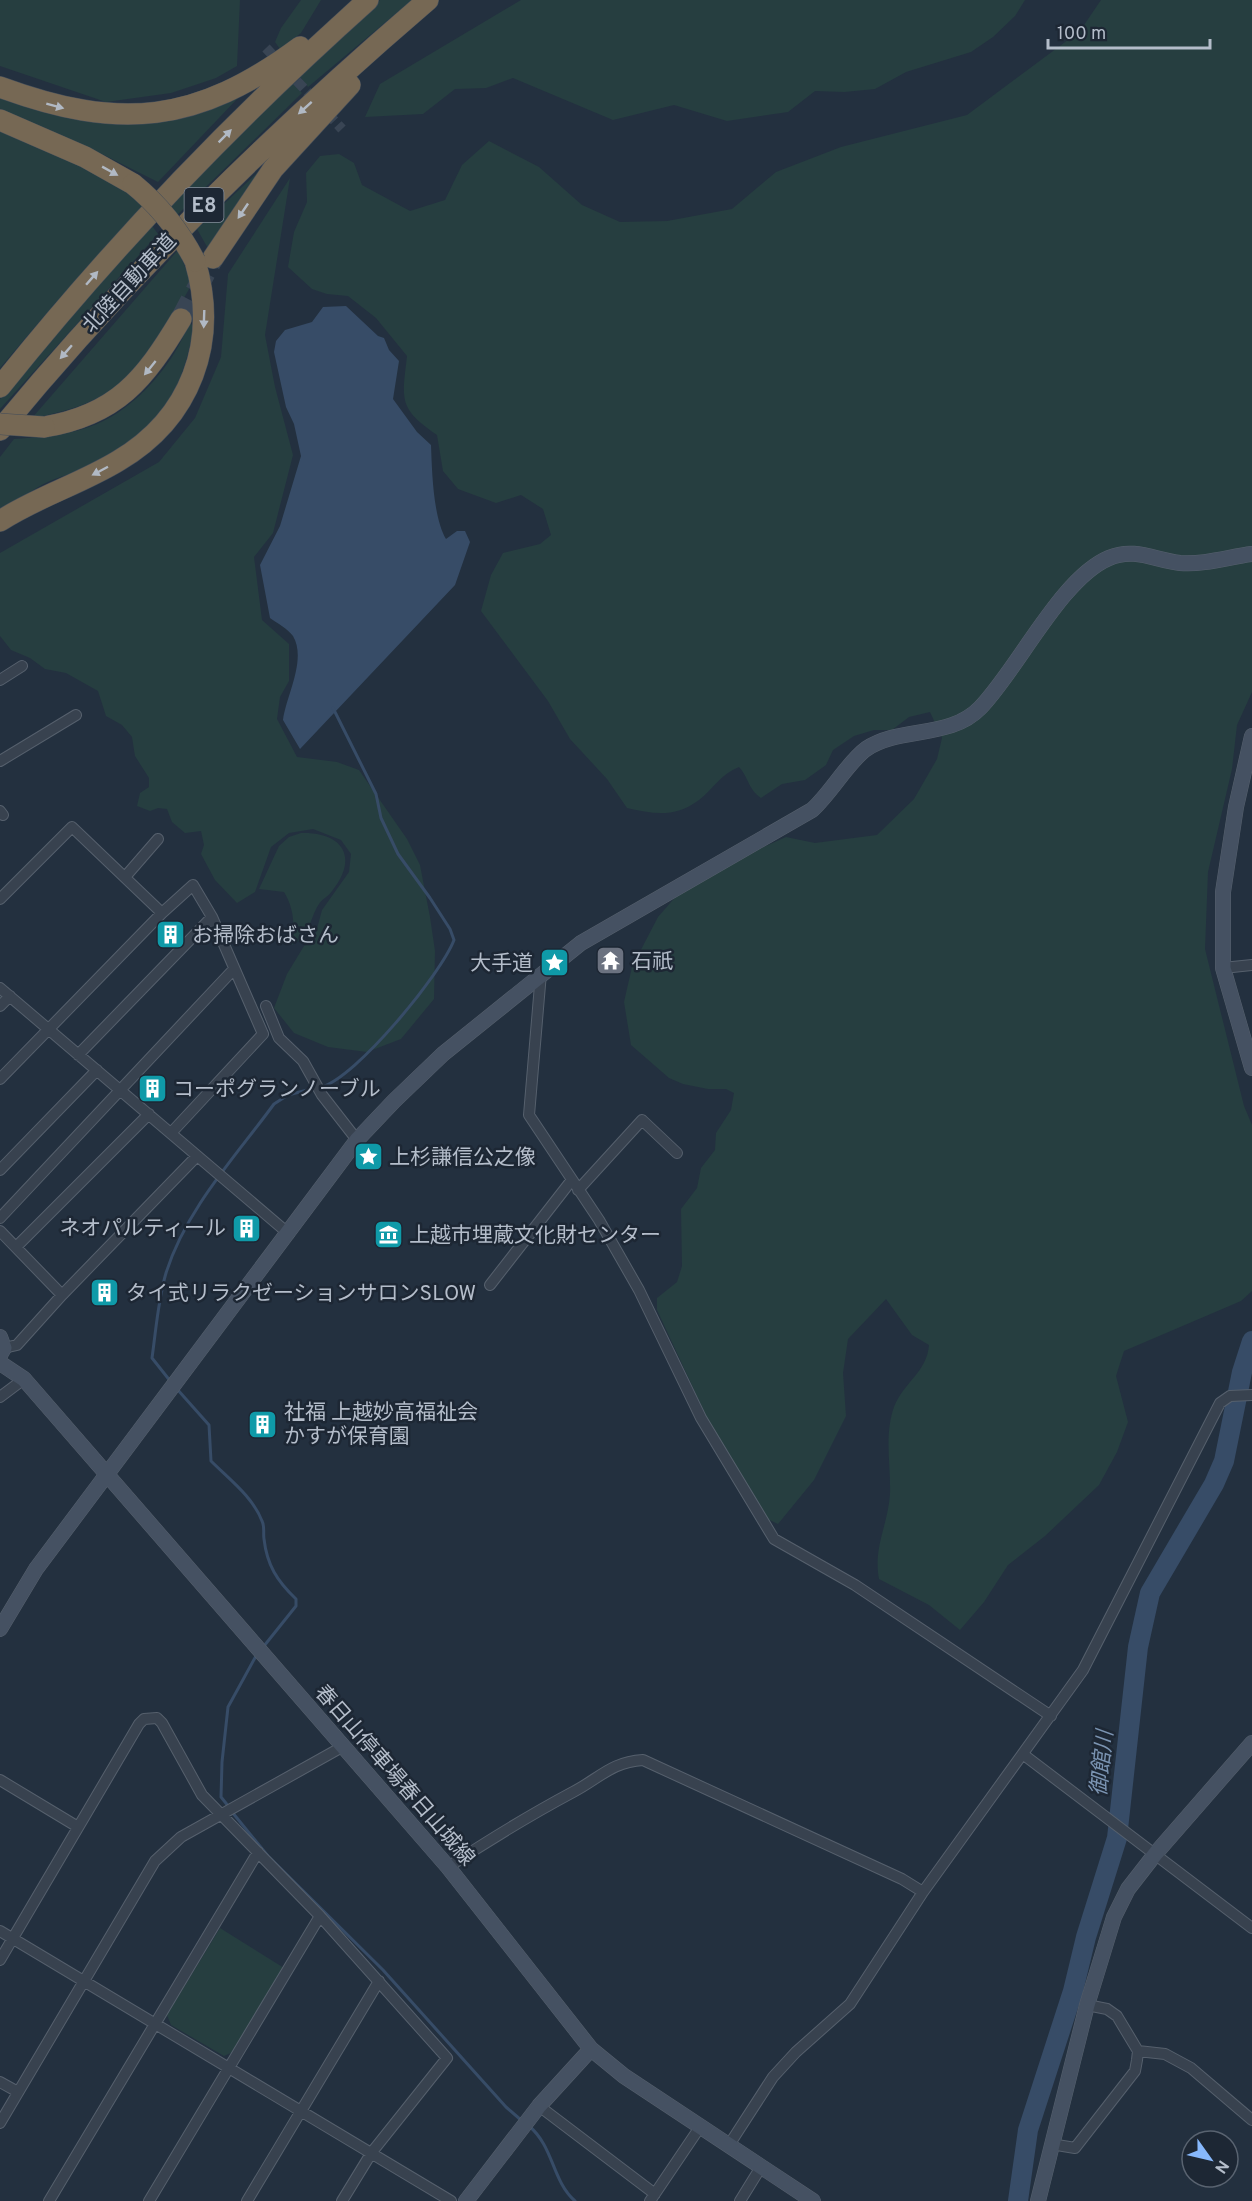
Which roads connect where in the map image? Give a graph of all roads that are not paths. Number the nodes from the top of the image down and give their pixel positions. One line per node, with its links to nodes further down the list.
1 (356, 0): 5 (highway, one-way to 1)
2 (368, 0): 9 (highway, 北陸自動車道 / E8, one-way to 2)
3 (428, 0): 11 (highway, 北陸自動車道 / E8, one-way to 11)
4 (439, 0): 7 (highway, one-way to 7)
5 (0, 87)
6 (0, 120): 7 (highway, one-way to 7, bridge)
7 (204, 260): 12 (highway, one-way to 12)
8 (181, 319): 10 (highway, one-way to 10, bridge)
9 (0, 387)
10 (0, 424)
11 (0, 430)
12 (0, 521)
13 (1252, 554): 27 (main road)
14 (22, 666): 15 (street)
15 (0, 680)
16 (76, 715): 18 (street)
17 (1252, 736): 25 (main road)
18 (0, 761)
19 (158, 838): 20 (street)
20 (125, 877): 21 (street); 22 (street)
21 (0, 899)
22 (162, 913): 23 (street); 32 (street)
23 (212, 916): 26 (street); 33 (street)
24 (1252, 965): 25 (street)
25 (1223, 968): 34 (main road)
26 (234, 969): 37 (street); 39 (street)
27 (541, 973): 40 (main road); 44 (street)
28 (0, 988): 29 (street)
29 (10, 996): 30 (street); 32 (street)
30 (0, 1006)
31 (266, 1006): 40 (street)
32 (47, 1029): 33 (street); 36 (street)
33 (78, 1055): 35 (street)
34 (1252, 1068)
35 (97, 1070): 37 (street); 43 (street)
36 (0, 1079)
37 (122, 1091): 38 (street); 45 (street)
38 (149, 1114): 39 (street); 48 (street)
39 (171, 1133): 42 (street)
40 (357, 1140): 47 (main road)
41 (677, 1153): 44 (street)
42 (197, 1156): 47 (street); 50 (street)
43 (0, 1170)
44 (575, 1186): 49 (street); 57 (street)
45 (0, 1218)
46 (0, 1231): 48 (street)
47 (289, 1234): 55 (main road)
48 (16, 1247): 50 (street)
49 (490, 1285)
50 (62, 1295): 51 (street)
51 (1, 1351): 52 (main road, 春日山停車場春日山城線)
52 (24, 1379): 54 (street); 55 (main road, 春日山停車場春日山城線)
53 (1248, 1395): 57 (street)
54 (0, 1397)
55 (107, 1475): 56 (main road); 59 (main road, 春日山停車場春日山城線)
56 (0, 1629)
57 (1051, 1716): 60 (street)
58 (1252, 1743): 65 (main road)
59 (342, 1748): 62 (street); 66 (main road, 春日山停車場春日山城線)
60 (1024, 1755): 65 (street); 67 (street)
61 (0, 1780): 63 (street)
62 (220, 1815): 63 (street); 64 (street); 73 (street)
63 (78, 1827): 71 (street)
64 (258, 1852): 68 (street); 76 (street)
65 (1156, 1853): 69 (street); 75 (main road)
66 (448, 1867): 67 (street); 77 (main road, 春日山停車場春日山城線)
67 (923, 1892): 88 (street)
68 (320, 1916): 74 (street); 79 (street)
69 (1252, 1928)
70 (0, 1931): 71 (street)
71 (13, 1939): 72 (street); 73 (street)
72 (0, 1960)
73 (84, 1981): 76 (street); 81 (street)
74 (379, 1982): 83 (street); 89 (street)
75 (1087, 2005): 78 (street); 87 (main road)
76 (156, 2023): 79 (street); 92 (street)
77 (591, 2049): 82 (main road); 86 (main road, 春日山停車場春日山城線)
78 (1138, 2051): 84 (street); 87 (street)
79 (230, 2067): 83 (street); 93 (street)
80 (0, 2082): 81 (street)
81 (18, 2092): 85 (street)
82 (539, 2106): 91 (street); 97 (main road)
83 (302, 2110): 89 (street); 94 (street)
84 (1252, 2120)
85 (0, 2122)
86 (700, 2127): 88 (main road, 春日山停車場春日山城線); 91 (street)
87 (1051, 2144): 100 (main road)
88 (729, 2145): 90 (main road, 春日山停車場春日山城線)
89 (372, 2152): 95 (street); 96 (street)
90 (760, 2167): 98 (street); 99 (main road, 春日山停車場春日山城線)
91 (653, 2197)
92 (49, 2201)
93 (149, 2201)
94 (247, 2201)
95 (342, 2201)
96 (452, 2201)
97 (466, 2201)
98 (740, 2201)
99 (813, 2201)
100 (1038, 2201)

